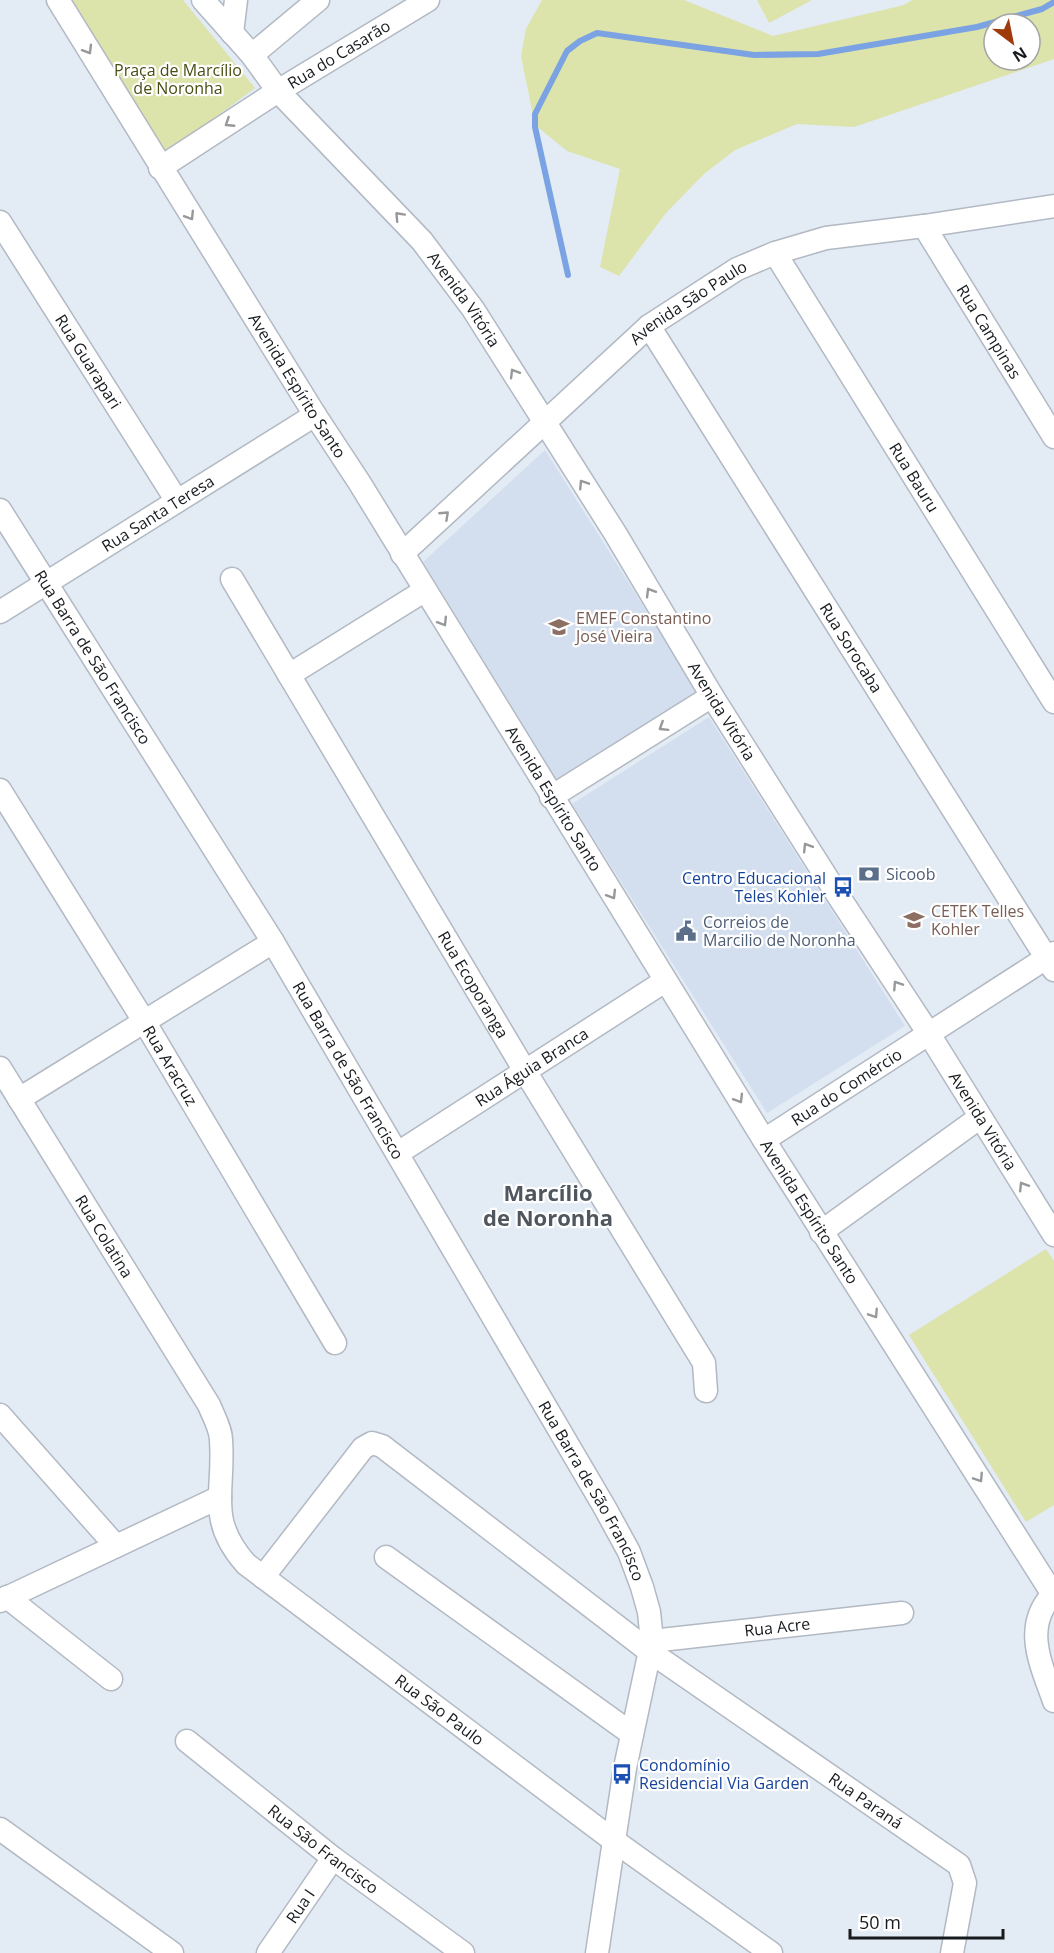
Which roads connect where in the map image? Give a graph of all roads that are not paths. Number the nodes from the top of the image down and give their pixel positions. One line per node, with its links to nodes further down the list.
1 (58, 0): 9 (street, Avenida Espírito Santo, one-way to 9)
2 (203, 0): 6 (street, Avenida Vitória)
3 (236, 0): 6 (street)
4 (318, 0): 7 (street)
5 (428, 0): 8 (street, Rua do Casarão)
6 (231, 33): 7 (street, Avenida Vitória)
7 (252, 54): 8 (street, Avenida Vitória)
8 (278, 91): 9 (street, one-way to 9); 16 (street, Avenida Vitória, one-way to 8)
9 (160, 168): 15 (street, Avenida Espírito Santo, one-way to 15)
10 (1054, 206): 12 (street, Avenida São Paulo)
11 (0, 222): 18 (street, Rua Guarapari)
12 (924, 226): 13 (street, Avenida São Paulo); 17 (street, Rua Campinas)
13 (775, 252): 14 (street, Avenida São Paulo); 27 (street, Rua Bauru)
14 (649, 326): 16 (street, Avenida São Paulo); 31 (street, Rua Sorocaba)
15 (315, 415): 18 (street, Rua Santa Teresa); 20 (street, Avenida Espírito Santo)
16 (544, 424): 20 (street, Avenida São Paulo, one-way to 16); 26 (street, Avenida Vitória, one-way to 16)
17 (1054, 437)
18 (177, 501): 22 (street, Rua Santa Teresa)
19 (0, 510): 22 (street, Rua Barra de São Francisco)
20 (402, 554): 23 (street, Avenida Espírito Santo)
21 (232, 579): 25 (street, Rua Ecoporanga)
22 (44, 584): 24 (street, Rua Santa Teresa); 30 (street, Rua Barra de São Francisco)
23 (424, 591): 25 (street); 29 (street, Avenida Espírito Santo, one-way to 29)
24 (0, 612)
25 (289, 675): 36 (street, Rua Ecoporanga)
26 (712, 696): 29 (street, one-way to 29); 34 (street, Avenida Vitória, one-way to 26)
27 (1054, 702)
28 (0, 790): 33 (street, Rua Aracruz)
29 (551, 797): 32 (street, Avenida Espírito Santo, one-way to 32)
30 (273, 942): 33 (street); 40 (street, Rua Barra de São Francisco)
31 (1052, 960): 34 (street, Rua do Comércio)
32 (666, 981): 36 (street, Rua Águia Branca); 39 (street, Avenida Espírito Santo, one-way to 39)
33 (144, 1021): 37 (street); 43 (street, Rua Aracruz)
34 (929, 1034): 38 (street, Avenida Vitória); 39 (street, Rua do Comércio)
35 (0, 1068): 37 (street, Rua Colatina)
36 (525, 1071): 40 (street, Rua Águia Branca); 44 (street, Rua Ecoporanga)
37 (19, 1100): 45 (street, Rua Colatina)
38 (979, 1118): 41 (street); 42 (street, Avenida Vitória, one-way to 38)
39 (764, 1140): 41 (street, Avenida Espírito Santo)
40 (398, 1153): 54 (street, Rua Barra de São Francisco)
41 (821, 1232): 51 (street, Avenida Espírito Santo, one-way to 51)
42 (1054, 1235)
43 (335, 1343)
44 (706, 1391)
45 (209, 1404): 47 (street, Rua São Paulo)
46 (0, 1415): 48 (street)
47 (220, 1497): 48 (street); 50 (street, Rua São Paulo)
48 (116, 1546): 52 (street)
49 (386, 1557): 57 (street)
50 (263, 1577): 54 (street, Rua Paraná); 60 (street, Rua São Paulo)
51 (1053, 1595): 56 (street)
52 (4, 1599): 55 (street)
53 (902, 1613): 54 (street, Rua Acre)
54 (650, 1646): 57 (street, Rua Barra de São Francisco); 67 (street, Rua Paraná)
55 (111, 1679)
56 (1054, 1701)
57 (632, 1734): 60 (street, Rua Barra de São Francisco)
58 (187, 1741): 61 (street, Rua São Francisco)
59 (0, 1829): 62 (street)
60 (613, 1840): 65 (street, Rua Barra de São Francisco); 66 (street, Rua São Paulo)
61 (333, 1858): 63 (street, Rua I); 64 (street, Rua São Francisco)
62 (172, 1953)
63 (268, 1953)
64 (464, 1953)
65 (597, 1953)
66 (771, 1953)
67 (952, 1953)

